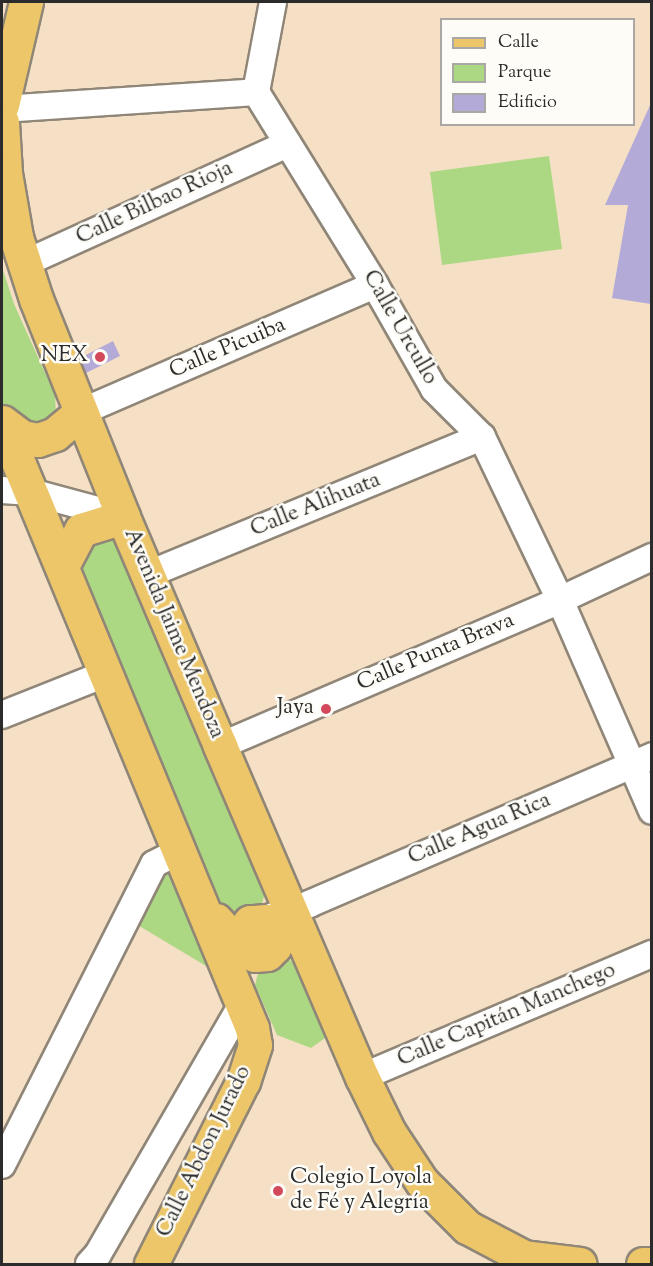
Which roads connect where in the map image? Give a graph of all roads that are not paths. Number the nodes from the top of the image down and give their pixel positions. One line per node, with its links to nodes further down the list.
1 (26, 2): 4 (main road)
2 (273, 2): 3 (street)
3 (256, 92): 4 (street); 6 (street, Calle Urcullo)
4 (2, 107)
5 (2, 122): 7 (main road, Avenida Jaime Mendoza)
6 (287, 144): 7 (street, Calle Bilbao Rioja); 8 (street, Calle Urcullo)
7 (23, 264): 9 (main road, Avenida Jaime Mendoza)
8 (375, 285): 9 (street, Calle Picuiba); 11 (street, Calle Urcullo)
9 (81, 412): 10 (main road); 13 (main road, Avenida Jaime Mendoza)
10 (2, 423): 12 (main road, Avenida Jaime Mendoza)
11 (482, 437): 16 (street, Calle Alihuata); 17 (street, Calle Urcullo)
12 (16, 491): 13 (street); 15 (main road, Avenida Jaime Mendoza)
13 (123, 517): 15 (main road); 16 (main road, Avenida Jaime Mendoza)
14 (651, 557): 17 (street, Calle Punta Brava)
15 (62, 566): 18 (main road, Avenida Jaime Mendoza)
16 (149, 574): 20 (main road, Avenida Jaime Mendoza)
17 (560, 600): 20 (street, Calle Punta Brava); 21 (street, Calle Urcullo)
18 (105, 674): 19 (street); 23 (main road, Avenida Jaime Mendoza)
19 (2, 715)
20 (220, 746): 24 (main road, Avenida Jaime Mendoza)
21 (642, 760): 22 (street, Calle Urcullo); 24 (street, Calle Agua Rica)
22 (651, 811)
23 (180, 850): 24 (main road, Avenida Jaime Mendoza); 28 (street)
24 (274, 937): 26 (main road, Calle Abdon Jurado); 27 (main road, Avenida Jaime Mendoza)
25 (651, 954): 27 (street, Calle Capitán Manchego)
26 (242, 1005): 29 (street); 30 (main road, Calle Abdon Jurado)
27 (362, 1077): 31 (main road, Avenida Jaime Mendoza)
28 (2, 1165)
29 (89, 1264)
30 (150, 1264)
31 (580, 1264)
32 (644, 1264): 33 (main road)
33 (651, 1264)

